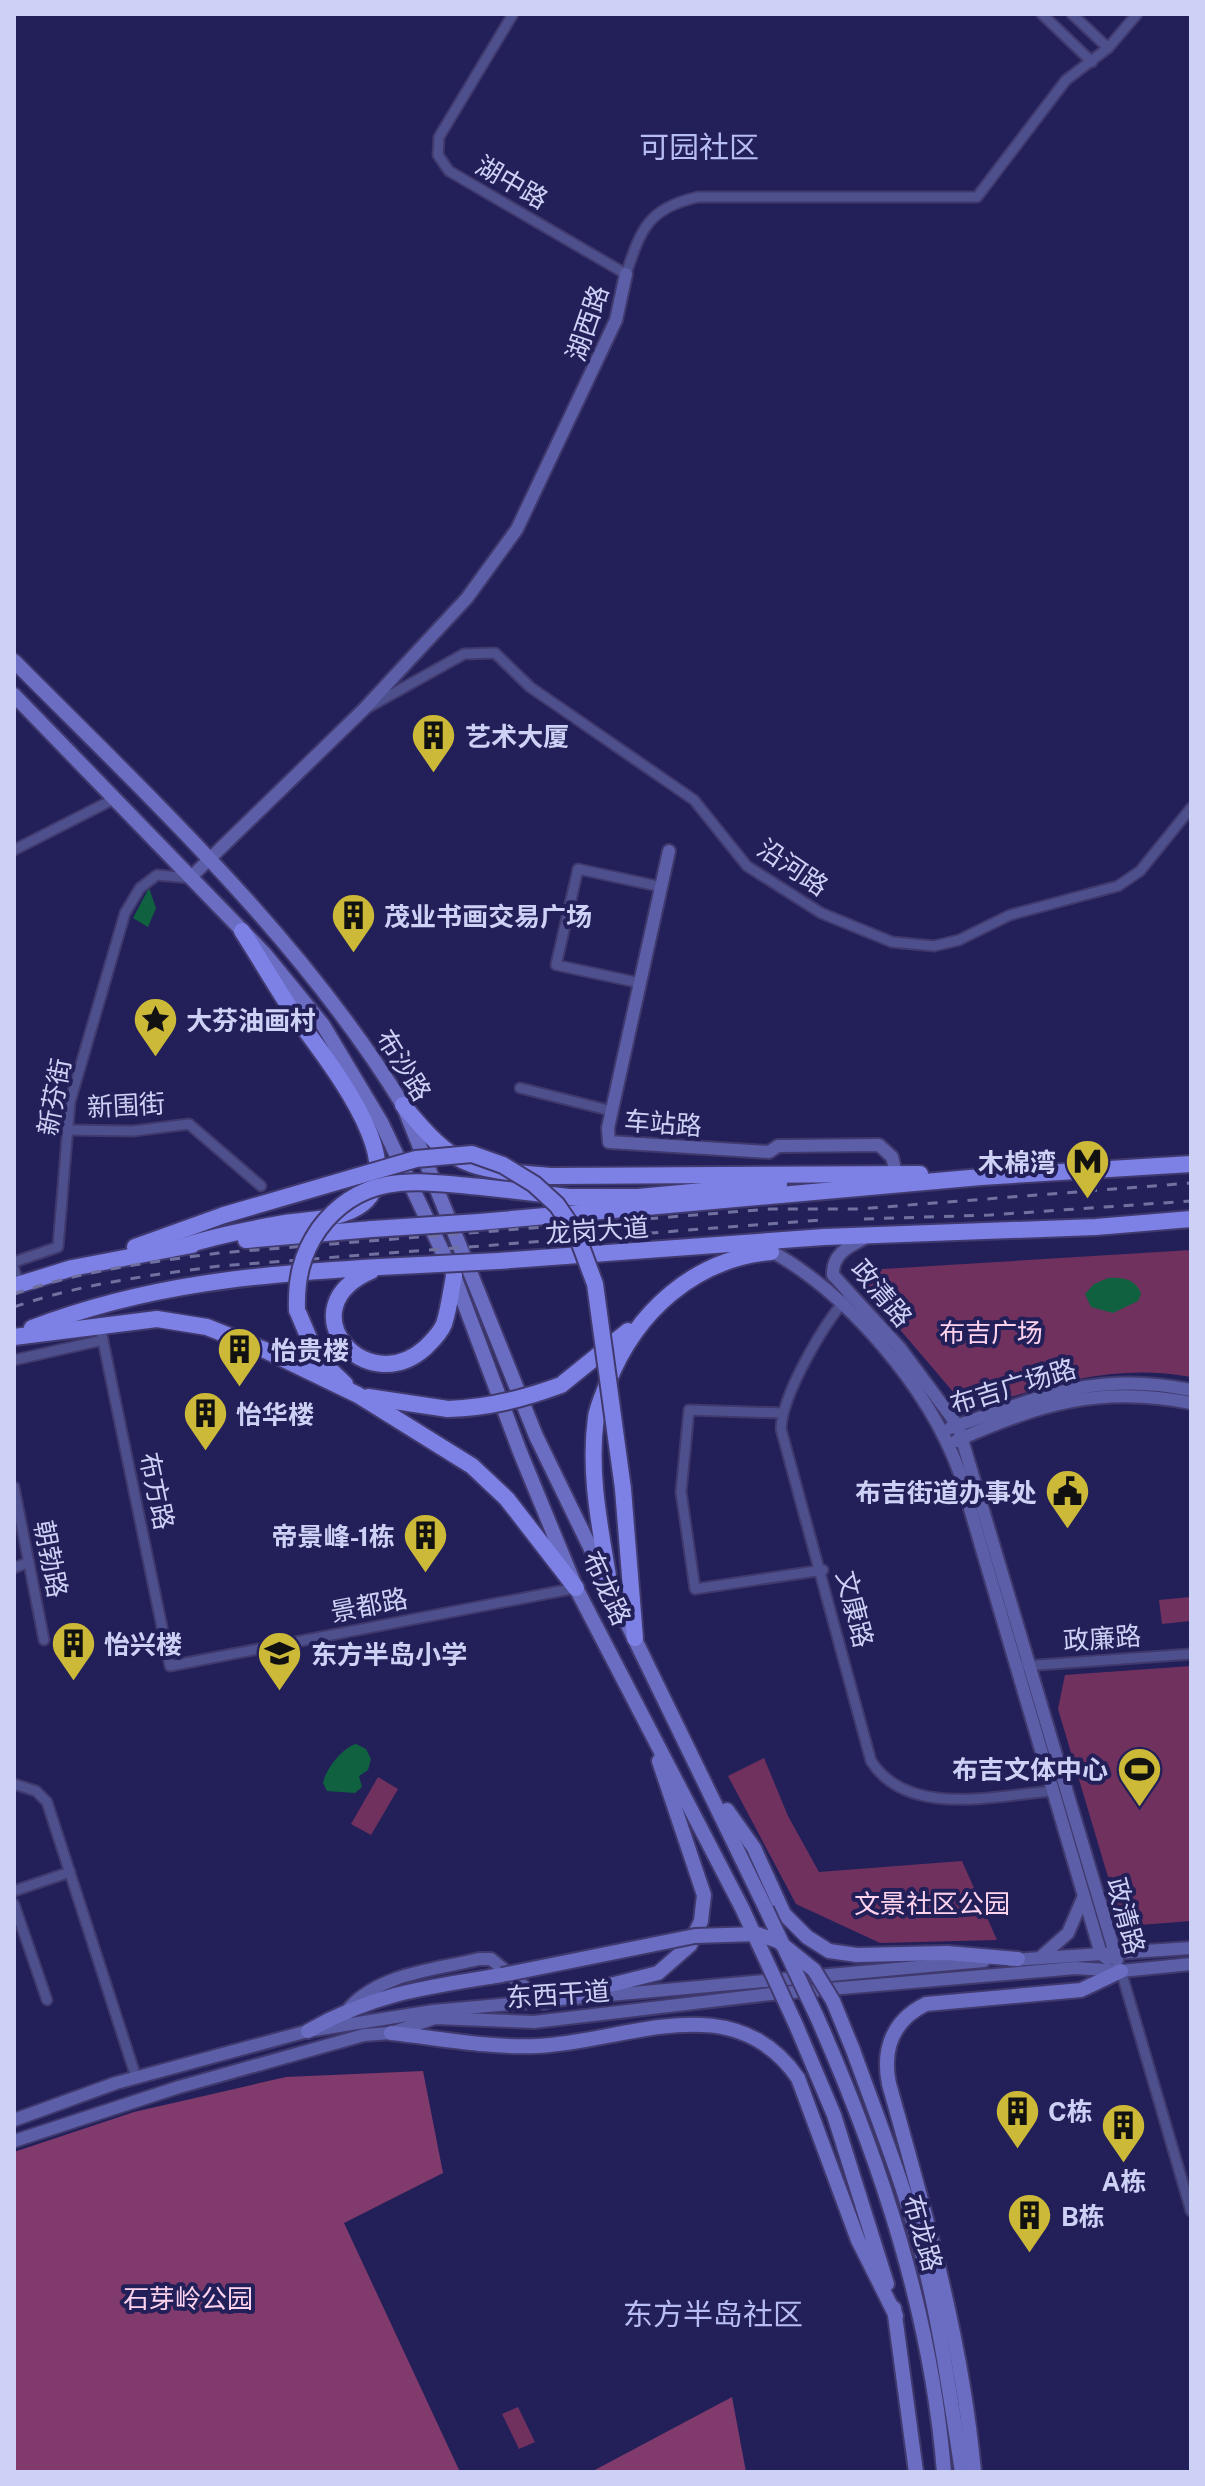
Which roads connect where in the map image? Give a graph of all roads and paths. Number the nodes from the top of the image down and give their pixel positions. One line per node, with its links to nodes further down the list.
1 (513, 14): 7 (street, 湖中路)
2 (1042, 14): 6 (street)
3 (1072, 14): 5 (street)
4 (1137, 14): 5 (street, 湖西路)
5 (1108, 48): 6 (street, 湖西路)
6 (1092, 62): 7 (street, 湖西路)
7 (626, 274): 10 (street, 湖西路)
8 (14, 661): 15 (main road, 布沙路)
9 (14, 695): 11 (main road, 布沙路)
10 (363, 710): 12 (street, 沿河路); 15 (street, 湖西路)
11 (114, 799): 13 (street); 16 (main road, 布沙路)
12 (1191, 808)
13 (14, 850)
14 (669, 851): 17 (street, 车站路)
15 (208, 860): 16 (street, 湖西路); 21 (main road, 布沙路)
16 (190, 878): 18 (main road, 布沙路); 23 (street, 新芬街)
17 (662, 887): 19 (street, 车站路); 19 (street)
18 (242, 931): 31 (highway); 36 (main road, 布沙路)
19 (640, 983): 22 (street, 车站路)
20 (520, 1088): 22 (street)
21 (403, 1105): 25 (highway); 54 (main road, 布沙路)
22 (612, 1111): 25 (street, 车站路)
23 (67, 1130): 27 (street, 新围街); 33 (street, 新芬街)
24 (1191, 1164): 26 (highway, 龙岗大道)
25 (896, 1173): 26 (highway); 44 (highway, bridge)
26 (981, 1177): 31 (highway, 龙岗大道, bridge)
27 (261, 1186)
28 (1191, 1219): 29 (highway, 龙岗大道)
29 (869, 1236): 30 (highway, 龙岗大道); 38 (street, 政清路)
30 (824, 1237): 32 (highway); 35 (highway, 龙岗大道, bridge)
31 (184, 1246): 34 (highway, 龙岗大道)
32 (773, 1252): 38 (street, 政清路); 39 (highway)
33 (14, 1262)
34 (83, 1266): 37 (highway, 龙岗大道); 55 (highway, bridge)
35 (380, 1267): 36 (highway); 41 (highway, 龙岗大道)
36 (454, 1276): 53 (main road, 布龙路)
37 (16, 1280)
38 (846, 1298): 46 (street, 文康路); 47 (street, 政清路); 47 (street, 政清路)
39 (641, 1320): 44 (highway, bridge); 54 (highway)
40 (102, 1333): 41 (highway); 42 (street); 44 (highway); 58 (street, 布方路)
41 (14, 1336)
42 (14, 1360)
43 (1191, 1390): 47 (street, 布吉广场路)
44 (358, 1395): 53 (highway)
45 (1191, 1403): 47 (street, 布吉广场路)
46 (782, 1413): 52 (street, 文康路); 52 (street)
47 (956, 1436): 59 (street, 政清路)
48 (14, 1487): 49 (street, 朝勃路)
49 (16, 1512): 50 (street, 朝勃路)
50 (29, 1562): 51 (street); 56 (street, 朝勃路)
51 (14, 1568)
52 (823, 1570): 63 (street, 文康路)
53 (576, 1588): 58 (street, 景都路); 60 (main road, 布龙路)
54 (610, 1588): 55 (main road, 布龙路)
55 (635, 1638): 61 (main road, 布龙路)
56 (44, 1640)
57 (1191, 1654): 59 (street, 政廉路)
58 (170, 1666)
59 (1024, 1666): 63 (street, 政清路); 69 (street, 政清路)
60 (646, 1718): 78 (main road); 88 (main road, 布龙路, bridge)
61 (701, 1771): 72 (main road); 89 (main road, 布龙路, bridge)
62 (14, 1784): 64 (street)
63 (1053, 1791): 66 (street, 政清路)
64 (70, 1872): 65 (street); 84 (street)
65 (14, 1891)
66 (1083, 1891): 70 (street, 政清路); 71 (street)
67 (14, 1904): 77 (street)
68 (1191, 1948): 69 (street, 东西干道)
69 (1116, 1953): 70 (street, 东西干道); 74 (street, 政清路)
70 (1101, 1954): 71 (street, 东西干道); 74 (street, 政清路)
71 (1036, 1958): 72 (street, 东西干道)
72 (1018, 1959): 78 (street, 东西干道)
73 (1191, 1964): 74 (street, 东西干道)
74 (1121, 1971): 80 (street, 东西干道); 87 (street); 93 (main road)
75 (398, 1979): 76 (street); 78 (street); 79 (street)
76 (425, 1987): 79 (main road); 92 (main road, bridge)
77 (47, 2000)
78 (543, 2002): 80 (street, 东西干道)
79 (350, 2007): 81 (main road)
80 (434, 2015): 81 (street, 东西干道); 82 (street, 东西干道); 83 (street)
81 (308, 2031): 84 (street, 东西干道)
82 (391, 2033): 83 (main road); 86 (street, 东西干道)
83 (438, 2038): 88 (main road)
84 (136, 2077): 85 (street, 东西干道)
85 (14, 2120)
86 (14, 2141)
87 (1191, 2211)
88 (896, 2316): 90 (main road, 布龙路)
89 (940, 2425): 91 (main road, 布龙路); 92 (main road)
90 (916, 2472)
91 (944, 2472)
92 (961, 2472)
93 (974, 2472)

